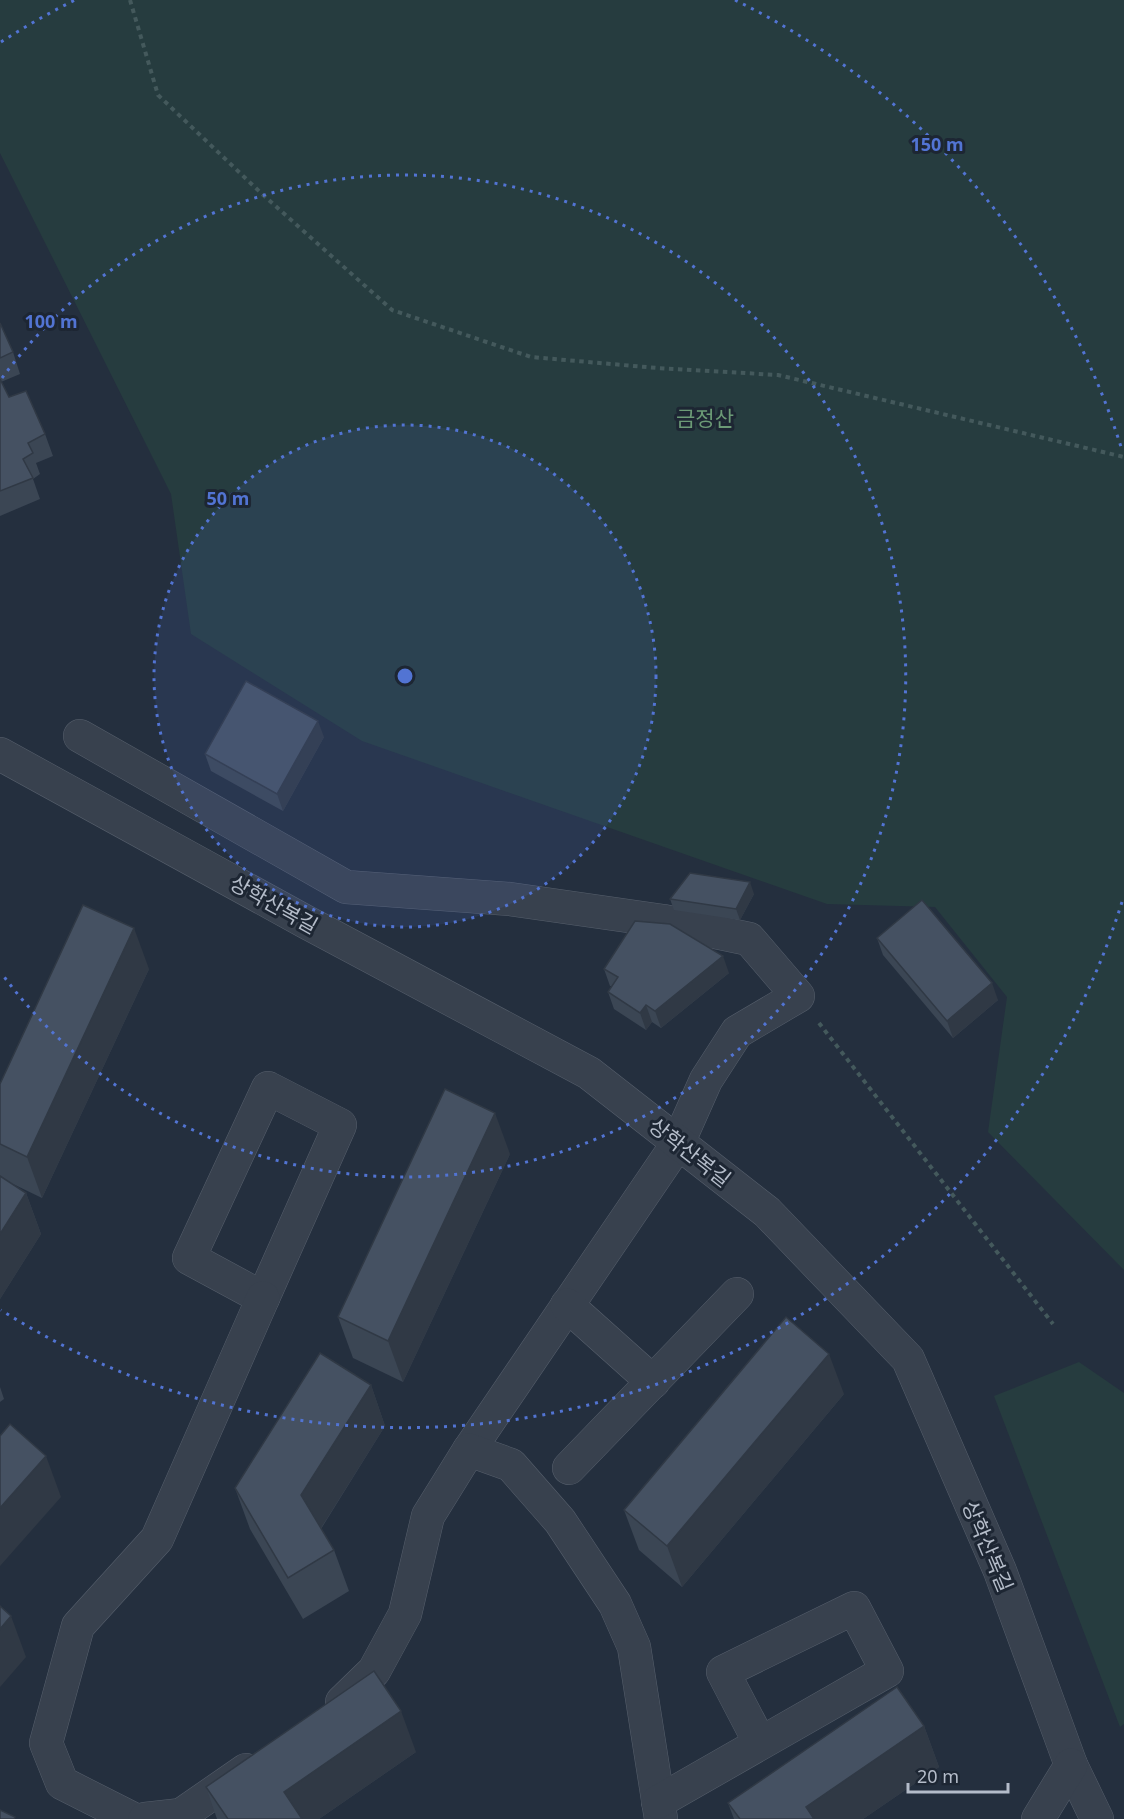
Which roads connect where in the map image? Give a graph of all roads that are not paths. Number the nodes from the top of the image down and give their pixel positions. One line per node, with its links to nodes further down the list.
1 (80, 736): 3 (street)
2 (0, 754): 3 (street, 상학산복길)
3 (678, 1143): 6 (street); 13 (street, 상학산복길)
4 (737, 1294): 7 (street)
5 (264, 1298): 5 (street); 15 (street)
6 (567, 1305): 7 (street); 8 (street)
7 (653, 1382): 9 (street)
8 (469, 1450): 10 (street); 14 (street)
9 (569, 1468)
10 (320, 1720)
11 (759, 1743): 11 (street); 14 (street)
12 (274, 1752): 16 (street)
13 (1071, 1765): 17 (street); 18 (street, 상학산복길)
14 (660, 1810)
15 (133, 1819)
16 (145, 1819)
17 (1038, 1819)
18 (1097, 1819)

